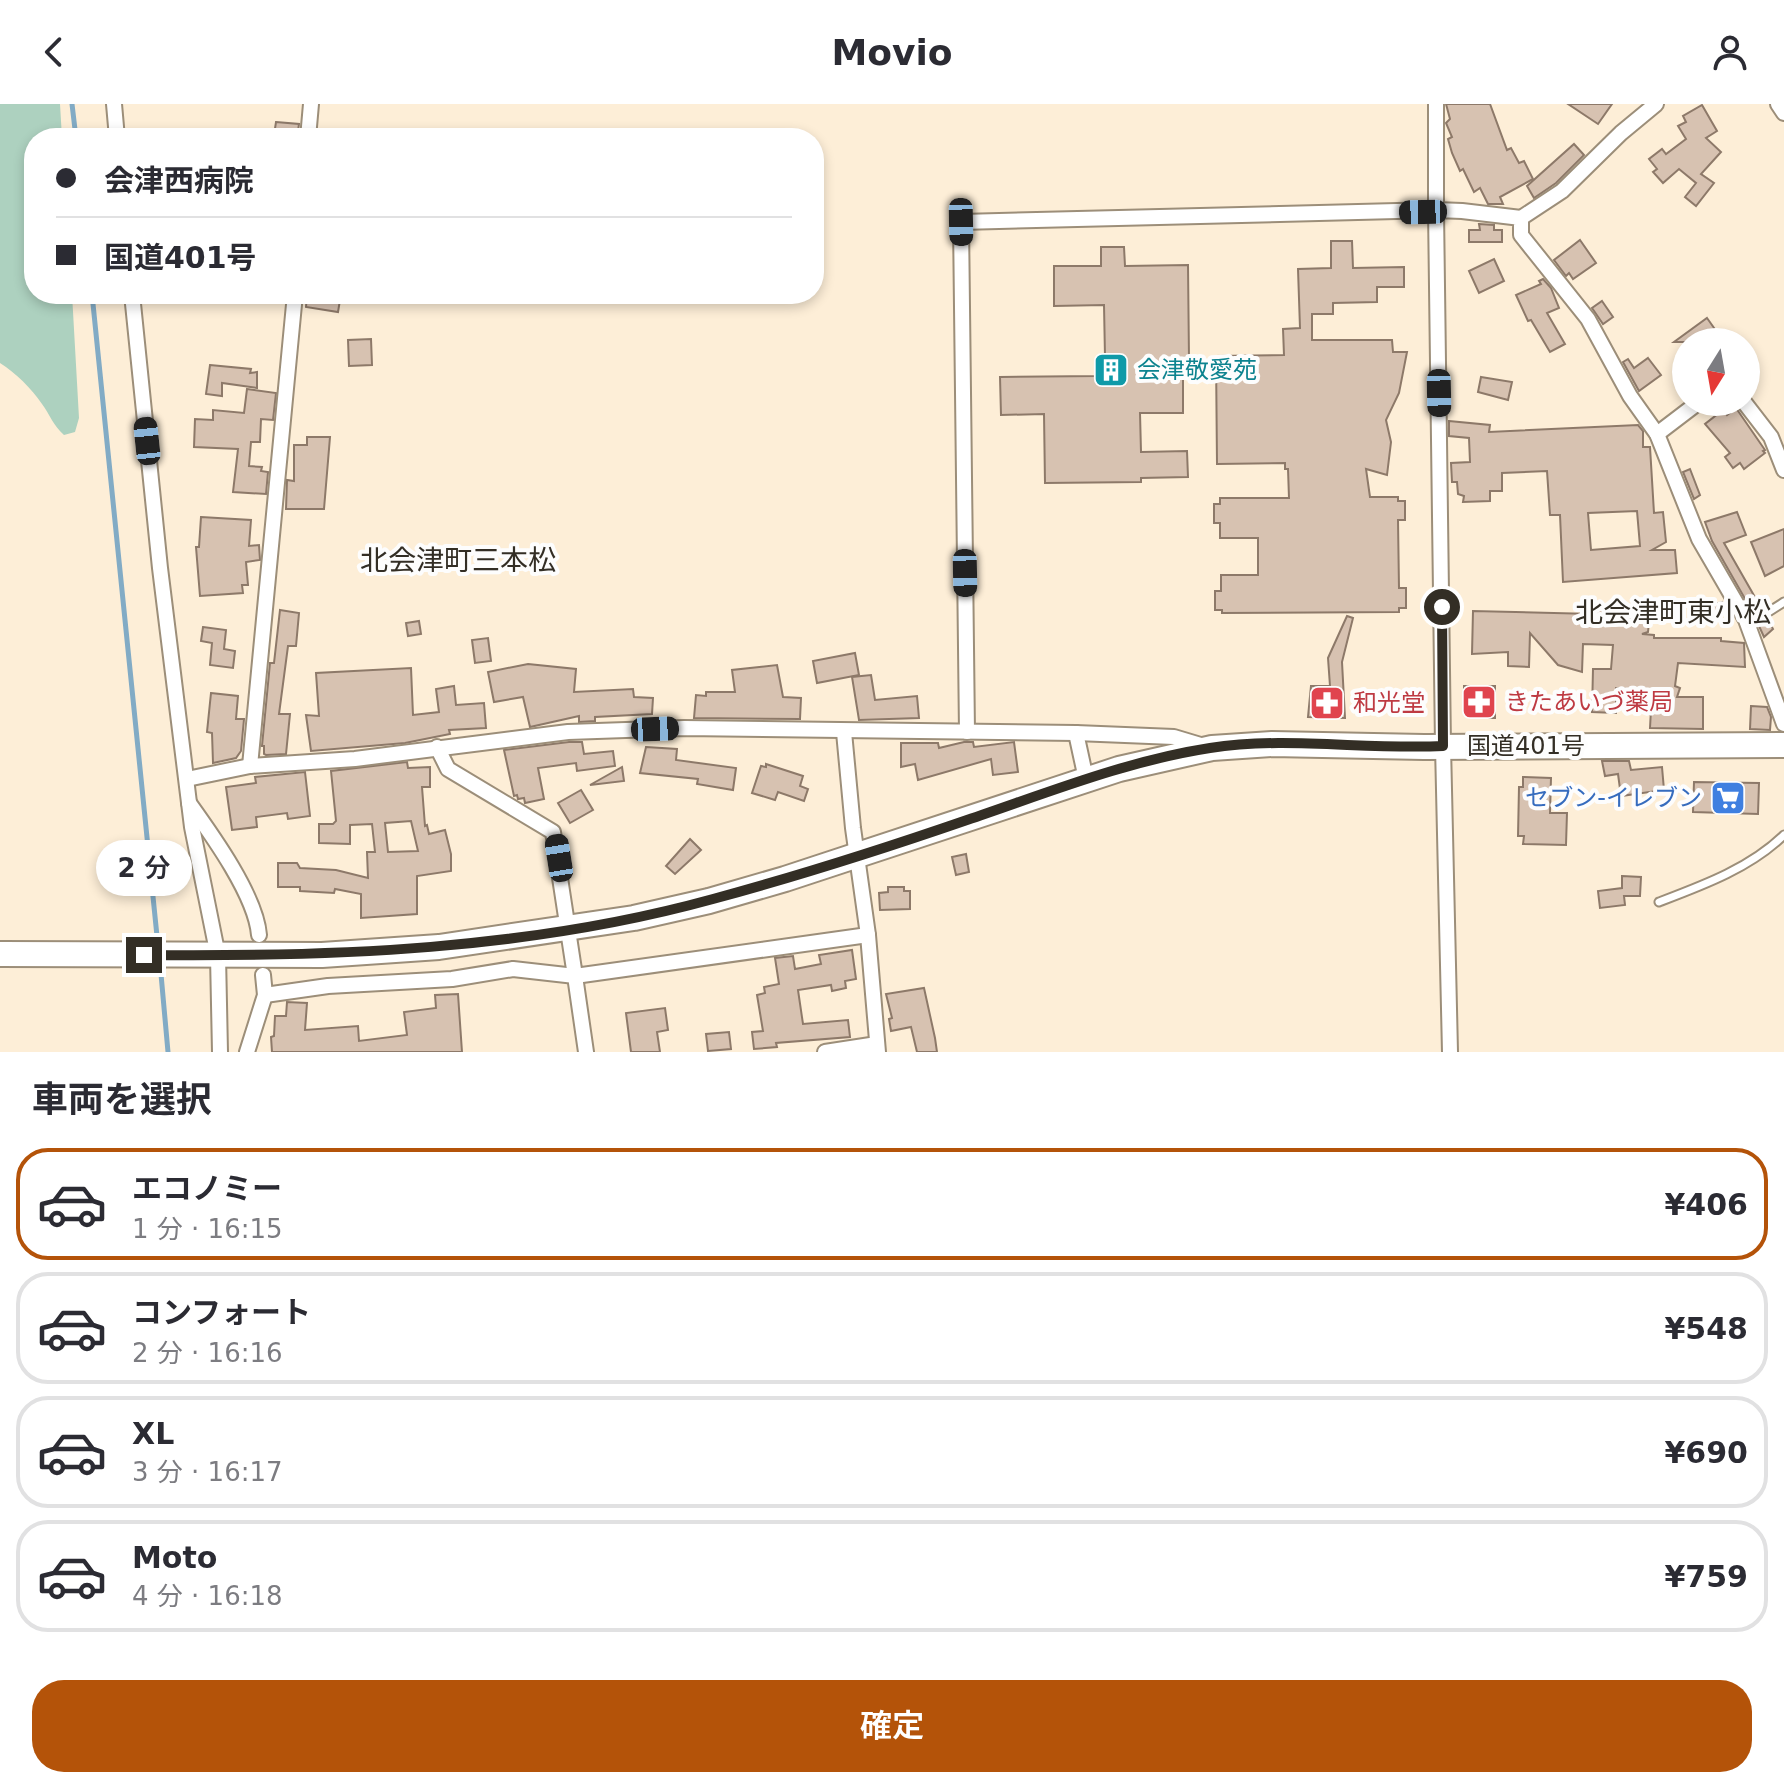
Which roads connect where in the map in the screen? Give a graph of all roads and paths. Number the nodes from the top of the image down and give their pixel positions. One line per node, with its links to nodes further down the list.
1 (114, 104): 7 (street)
2 (311, 104): 8 (street)
3 (1436, 104): 9 (street)
4 (1656, 104): 10 (street)
5 (1778, 104): 6 (street)
6 (1784, 113)
7 (116, 128)
8 (309, 128)
9 (1436, 210): 10 (street); 21 (street); 24 (street)
10 (1521, 218): 15 (street)
11 (133, 304): 28 (street)
12 (294, 304): 27 (street)
13 (1681, 416): 15 (street)
14 (1755, 416): 16 (street)
15 (1657, 434): 18 (street)
16 (1784, 470)
17 (1784, 602): 18 (lane)
18 (1748, 625): 19 (street)
19 (1784, 724)
20 (844, 732): 21 (street); 25 (street); 32 (street)
21 (967, 732): 22 (street)
22 (1076, 733): 26 (street); 29 (street)
23 (1784, 745): 24 (highway, 国道401号)
24 (1443, 746): 26 (highway, 国道401号); 47 (street)
25 (437, 747): 27 (street); 34 (street)
26 (1212, 748): 29 (highway, 国道401号)
27 (250, 766): 28 (street)
28 (187, 779): 30 (street)
29 (1086, 779): 32 (highway, 国道401号)
30 (189, 803): 35 (street); 38 (street)
31 (1784, 835): 33 (lane)
32 (856, 855): 34 (highway, 国道401号); 36 (street)
33 (1659, 902)
34 (568, 928): 38 (highway, 国道401号); 40 (street)
35 (259, 935)
36 (868, 935): 40 (street); 42 (street)
37 (0, 954): 38 (highway, 国道401号)
38 (210, 956): 43 (street)
39 (263, 975): 41 (street)
40 (575, 976): 41 (street); 45 (street)
41 (265, 995): 44 (street)
42 (878, 1048): 46 (street)
43 (220, 1052)
44 (247, 1052)
45 (586, 1052)
46 (825, 1052)
47 (1450, 1052)

